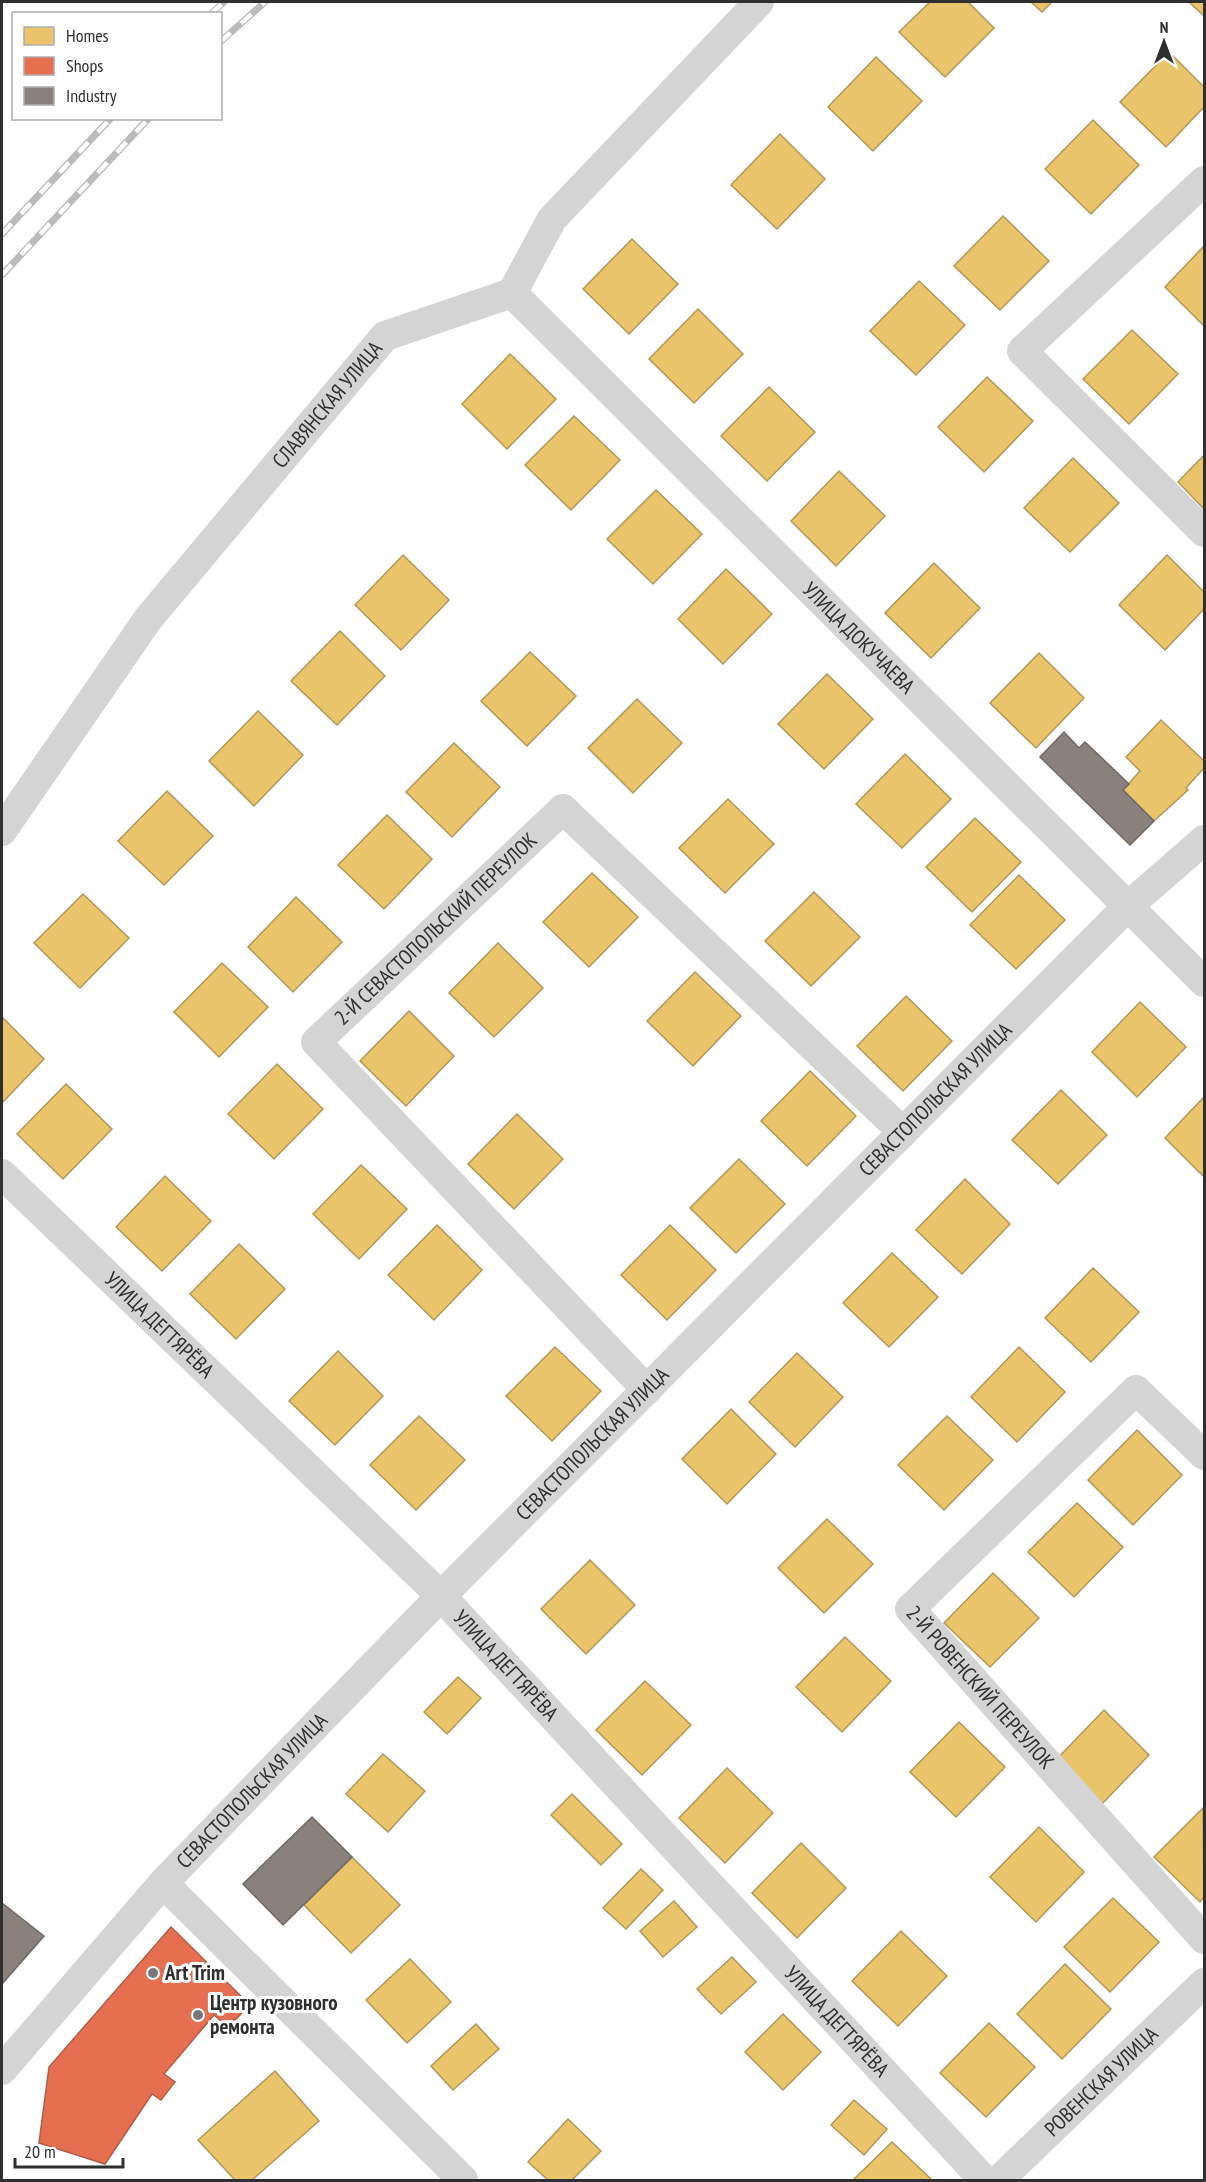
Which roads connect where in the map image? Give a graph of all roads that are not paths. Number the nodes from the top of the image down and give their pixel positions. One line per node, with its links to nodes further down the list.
1 (759, 2): 3 (street)
2 (1204, 181): 4 (street)
3 (512, 293): 5 (street, СЛАВЯНСКАЯ УЛИЦА); 7 (street, УЛИЦА ДОКУЧАЕВА)
4 (1204, 532)
5 (2, 831)
6 (1204, 840): 7 (street, СЕВАСТОПОЛЬСКАЯ УЛИЦА)
7 (1128, 906): 8 (street, УЛИЦА ДОКУЧАЕВА); 9 (street, СЕВАСТОПОЛЬСКАЯ УЛИЦА)
8 (1204, 982)
9 (903, 1132): 11 (street, СЕВАСТОПОЛЬСКАЯ УЛИЦА); 11 (street, 2-Й СЕВАСТОПОЛЬСКИЙ ПЕРЕУЛОК)
10 (2, 1174): 13 (street, УЛИЦА ДЕГТЯРЁВА)
11 (647, 1390): 13 (street, СЕВАСТОПОЛЬСКАЯ УЛИЦА)
12 (1204, 1455): 15 (street, 2-Й РОВЕНСКИЙ ПЕРЕУЛОК)
13 (441, 1596): 14 (street, СЕВАСТОПОЛЬСКАЯ УЛИЦА); 19 (street, УЛИЦА ДЕГТЯРЁВА)
14 (163, 1883): 17 (street, СЕВАСТОПОЛЬСКАЯ УЛИЦА); 18 (street)
15 (1204, 1939)
16 (1204, 1983): 20 (street, РОВЕНСКАЯ УЛИЦА)
17 (2, 2070)
18 (463, 2181)
19 (984, 2181)
20 (999, 2181)

